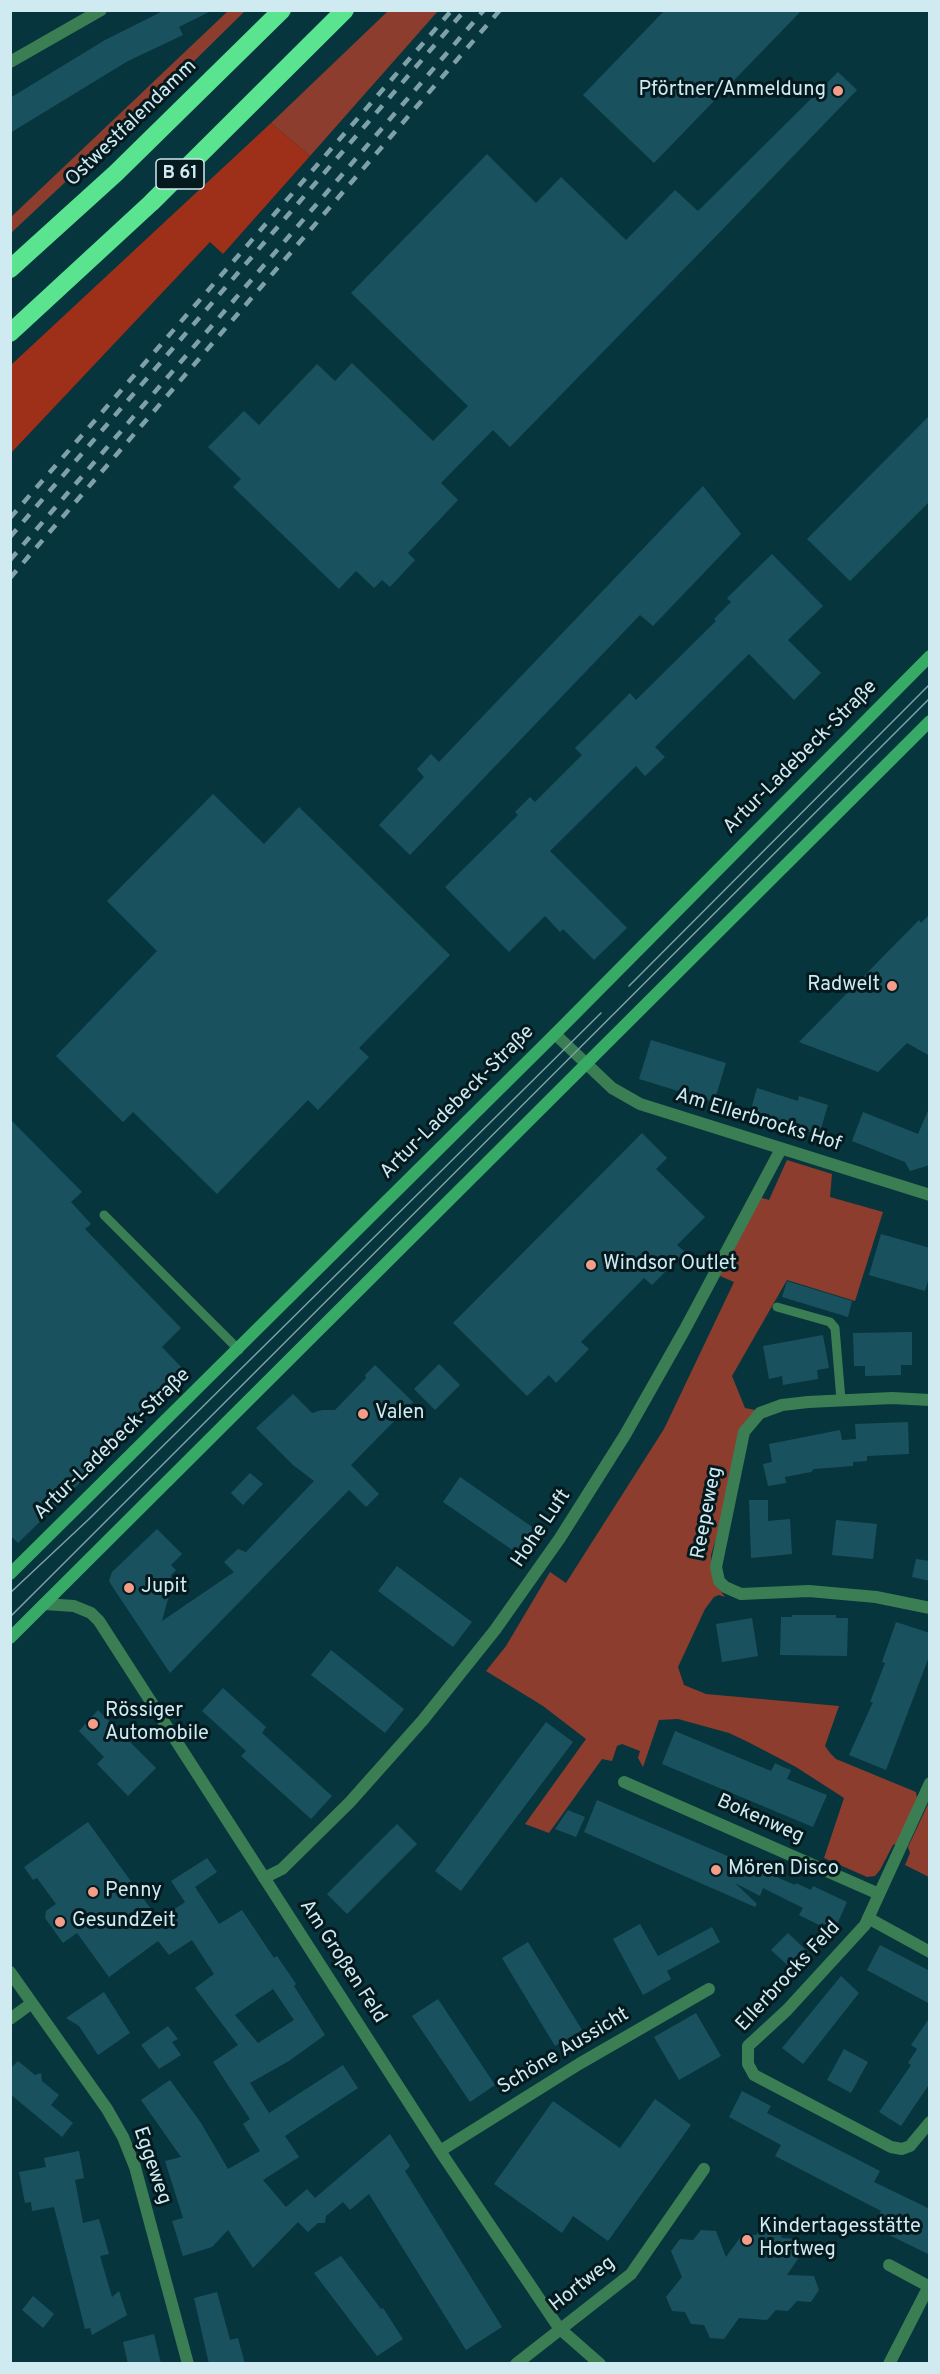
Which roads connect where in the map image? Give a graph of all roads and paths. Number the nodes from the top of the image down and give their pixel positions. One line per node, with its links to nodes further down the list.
1 (101, 10): 4 (street)
2 (282, 10): 5 (highway, Ostwestfalendamm / B 61)
3 (345, 10): 6 (highway, B 61)
4 (10, 62)
5 (10, 269)
6 (10, 333)
7 (930, 656): 9 (street, Artur-Ladebeck-Straße)
8 (930, 721): 10 (street)
9 (555, 1035): 10 (street, Am Ellerbrocks Hof); 15 (street, Artur-Ladebeck-Straße)
10 (584, 1065): 11 (street, Am Ellerbrocks Hof); 19 (street)
11 (781, 1149): 12 (street, Am Ellerbrocks Hof); 24 (street, Hohe Luft)
12 (930, 1195)
13 (104, 1215): 15 (lane)
14 (777, 1307): 16 (lane)
15 (239, 1350): 18 (street, Artur-Ladebeck-Straße)
16 (841, 1400): 17 (street, Reepeweg); 20 (street, Reepeweg)
17 (930, 1400)
18 (10, 1574)
19 (44, 1604): 21 (street); 24 (street, Am Großen Feld)
20 (930, 1608)
21 (10, 1638)
22 (624, 1782): 25 (street, Bokenweg)
23 (930, 1783): 25 (street, Ellerbrocks Feld)
24 (264, 1878): 33 (street, Am Großen Feld)
25 (879, 1894): 26 (street, Ellerbrocks Feld)
26 (868, 1918): 27 (street, Ellerbrocks Feld); 32 (street, Ellerbrocks Feld)
27 (930, 1952)
28 (10, 1972): 30 (street, Eggeweg)
29 (709, 1989): 33 (street, Schöne Aussicht)
30 (32, 2003): 31 (street); 38 (street, Eggeweg)
31 (10, 2019)
32 (930, 2122)
33 (440, 2151): 37 (street, Am Großen Feld)
34 (704, 2169): 37 (street, Hortweg)
35 (889, 2265): 36 (street)
36 (929, 2287): 41 (street)
37 (559, 2328): 39 (street, Hortweg); 40 (street, Am Großen Feld)
38 (188, 2364)
39 (516, 2364)
40 (600, 2364)
41 (889, 2364)

